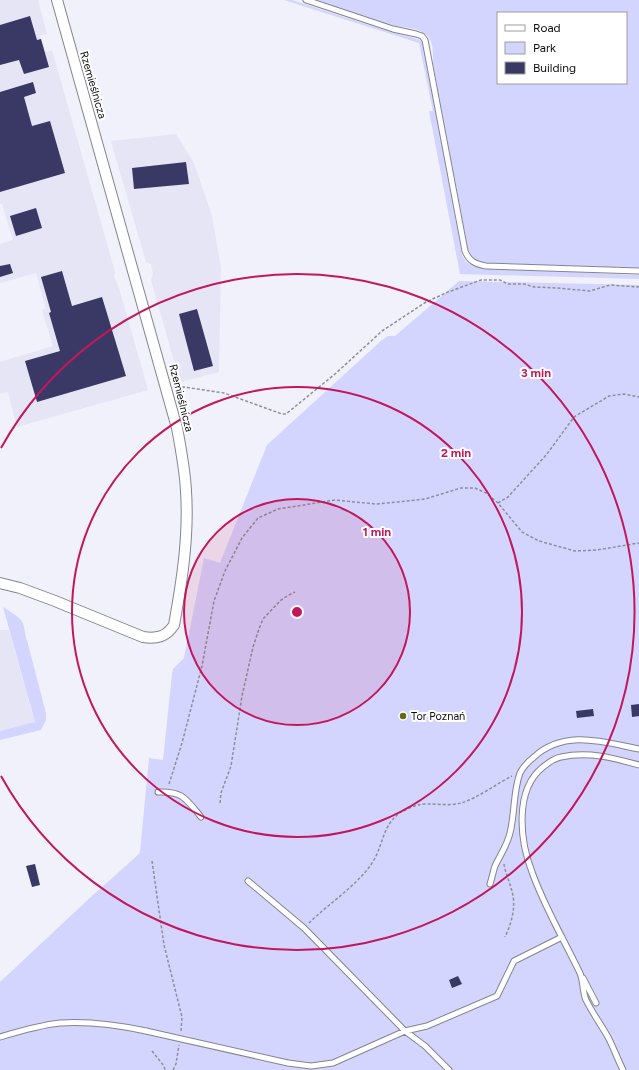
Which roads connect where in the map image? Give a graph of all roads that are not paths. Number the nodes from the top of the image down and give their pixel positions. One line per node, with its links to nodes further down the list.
1 (57, 0): 4 (street, Rzemieślnicza)
2 (306, 0): 3 (lane)
3 (639, 271)
4 (0, 583)
5 (639, 749): 10 (lane)
6 (639, 765): 11 (lane)
7 (158, 792): 8 (lane)
8 (201, 817)
9 (248, 881): 14 (lane)
10 (490, 884)
11 (562, 936): 12 (lane); 14 (lane)
12 (580, 973): 13 (lane); 17 (lane)
13 (596, 1003)
14 (406, 1031): 15 (lane, bridge); 16 (lane)
15 (0, 1037)
16 (450, 1070)
17 (623, 1070)

